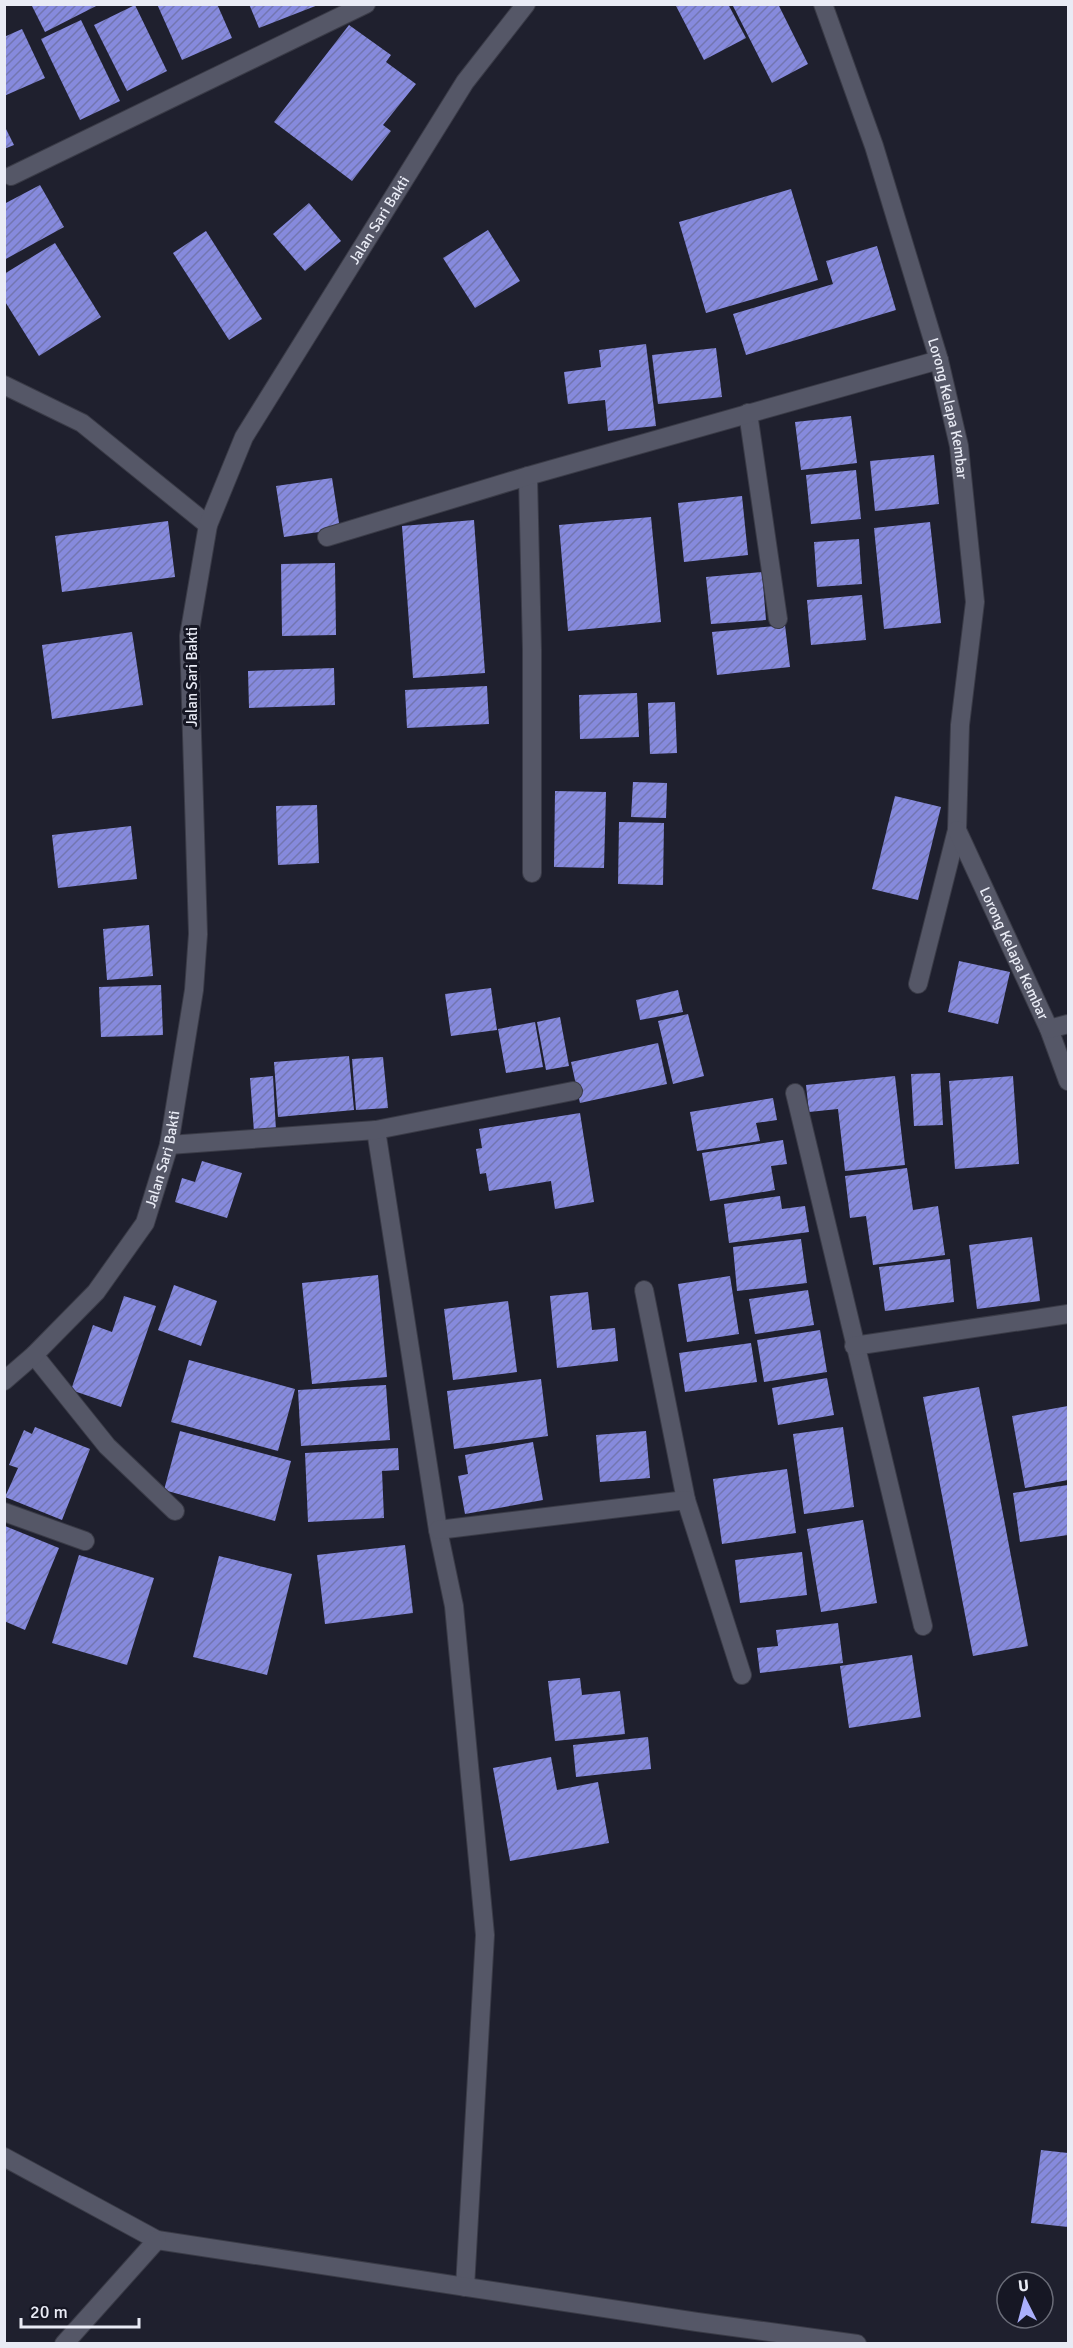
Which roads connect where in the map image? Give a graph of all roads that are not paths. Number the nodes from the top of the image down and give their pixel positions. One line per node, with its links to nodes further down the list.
1 (366, 4): 4 (street)
2 (526, 4): 9 (street, Jalan Sari Bakti)
3 (823, 4): 5 (street, Lorong Kelapa Kembar)
4 (11, 176)
5 (939, 360): 7 (street); 12 (street, Lorong Kelapa Kembar)
6 (4, 385): 9 (street)
7 (748, 413): 8 (street); 11 (street)
8 (528, 476): 10 (street); 13 (street)
9 (208, 525): 21 (street, Jalan Sari Bakti)
10 (327, 537)
11 (778, 619)
12 (957, 830): 14 (street, Lorong Kelapa Kembar); 16 (street, Lorong Kelapa Kembar)
13 (532, 873)
14 (918, 984)
15 (1068, 1024): 16 (street)
16 (1049, 1029): 17 (street, Lorong Kelapa Kembar)
17 (1068, 1081)
18 (573, 1092): 20 (street)
19 (795, 1093): 24 (street)
20 (376, 1130): 21 (street); 30 (street)
21 (170, 1145): 25 (street, Jalan Sari Bakti)
22 (644, 1290): 27 (street)
23 (1068, 1314): 24 (street)
24 (854, 1346): 32 (street)
25 (34, 1355): 26 (street, Jalan Sari Bakti); 28 (street)
26 (4, 1381)
27 (686, 1500): 30 (street); 33 (street)
28 (175, 1511)
29 (4, 1512): 31 (street)
30 (438, 1530): 36 (street)
31 (84, 1540)
32 (922, 1626)
33 (742, 1675)
34 (4, 2157): 35 (street)
35 (157, 2240): 36 (street); 37 (street)
36 (465, 2287): 38 (street)
37 (64, 2343)
38 (856, 2343)

